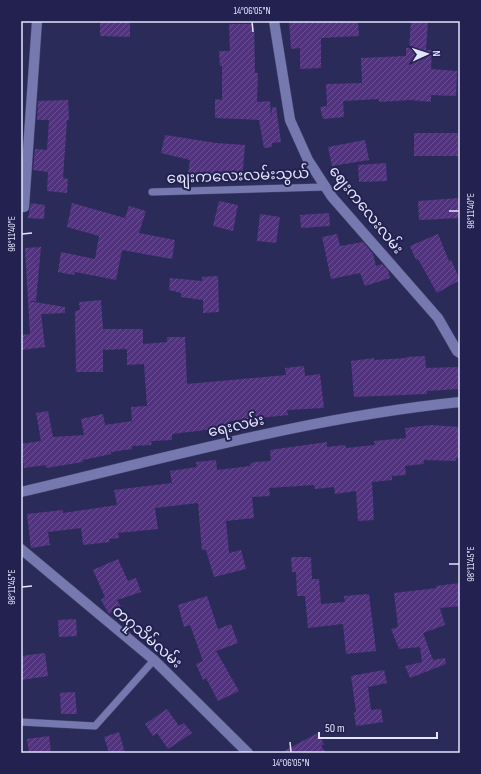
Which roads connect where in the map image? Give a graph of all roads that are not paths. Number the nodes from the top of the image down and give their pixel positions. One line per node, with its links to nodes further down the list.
1 (37, 21): 5 (street)
2 (274, 21): 3 (street, ဈေးကလေးလမ်း)
3 (325, 187): 4 (lane, စျေးကလေးလမ်းသွယ်); 6 (street, ဈေးကလေးလမ်း)
4 (152, 192)
5 (21, 207)
6 (460, 353)
7 (460, 402): 8 (street, ရေးလမ်း)
8 (21, 492)
9 (21, 549): 10 (street, တဂူသိမ်လမ်း)
10 (154, 660): 11 (lane); 12 (street, တဂူသိမ်လမ်း)
11 (21, 722)
12 (248, 753)

